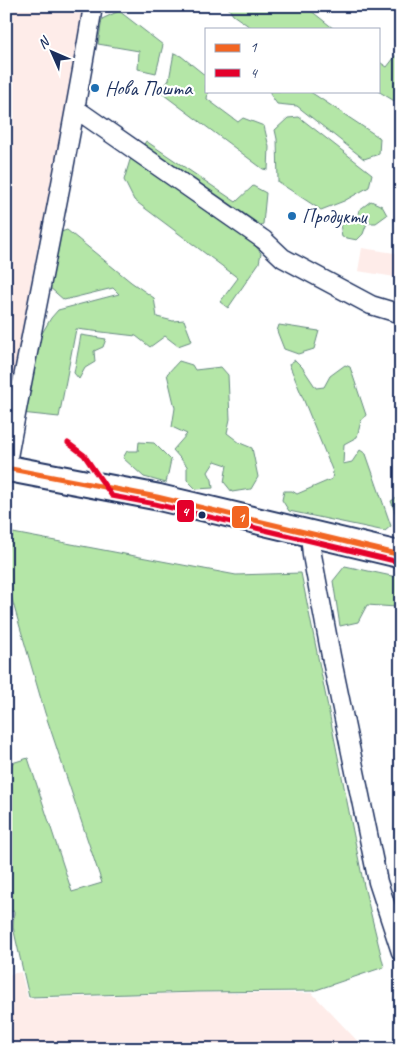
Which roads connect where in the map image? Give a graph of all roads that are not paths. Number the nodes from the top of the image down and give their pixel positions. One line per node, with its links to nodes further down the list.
1 (93, 6): 2 (street)
2 (76, 109): 3 (street); 4 (street)
3 (401, 314)
4 (6, 468): 5 (main road)
5 (310, 534): 6 (main road); 7 (street)
6 (401, 555)
7 (401, 952)

